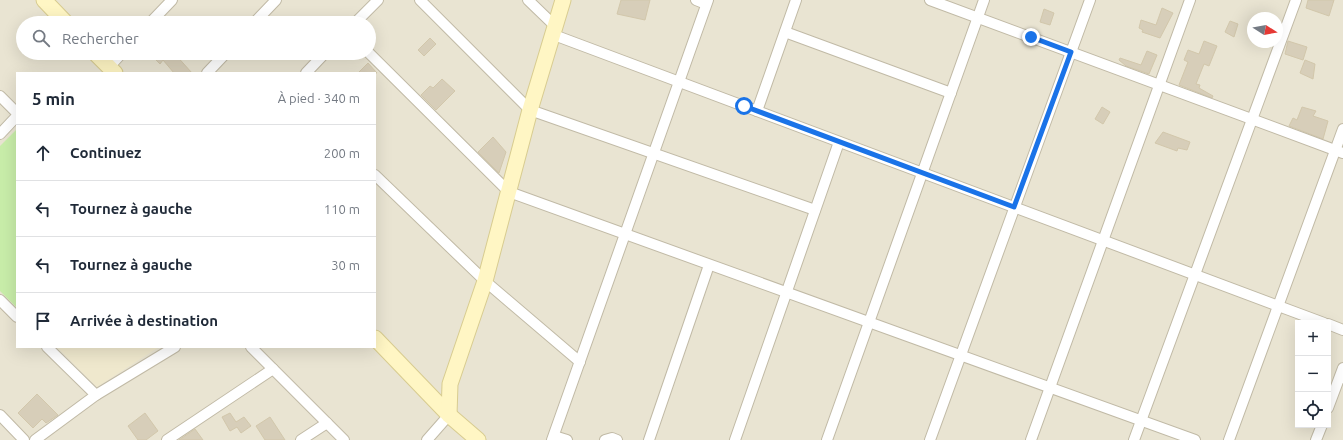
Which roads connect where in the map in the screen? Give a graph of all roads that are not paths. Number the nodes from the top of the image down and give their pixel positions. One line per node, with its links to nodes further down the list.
1 (44, 0): 16 (street)
2 (172, 0): 17 (street)
3 (276, 0): 18 (street)
4 (378, 0): 19 (street)
5 (420, 0): 36 (street)
6 (528, 0): 21 (street)
7 (564, 0): 21 (street)
8 (696, 0): 15 (street)
9 (796, 0): 22 (street)
10 (930, 0): 20 (street)
11 (984, 0): 20 (street)
12 (1090, 0): 23 (street)
13 (1190, 0): 33 (street)
14 (1296, 0): 40 (street)
15 (707, 2): 32 (street)
16 (59, 16)
17 (157, 16)
18 (261, 16)
19 (362, 16)
20 (977, 18): 23 (street); 34 (street)
21 (555, 31): 32 (street); 36 (street)
22 (785, 32): 34 (street); 37 (street)
23 (1071, 52): 33 (street); 49 (street)
24 (102, 60): 29 (street)
25 (118, 60): 29 (street)
26 (219, 60): 30 (street)
27 (319, 60): 31 (street)
28 (376, 60): 48 (street)
29 (112, 70)
30 (208, 72)
31 (307, 72)
32 (679, 82): 37 (street); 45 (street)
33 (1160, 85): 40 (street); 52 (street)
34 (951, 93): 46 (street)
35 (0, 96): 38 (street)
36 (530, 110): 45 (street); 48 (street)
37 (757, 111): 43 (street)
38 (16, 114)
39 (16, 116): 42 (street)
40 (1252, 119): 44 (street); 54 (street)
41 (1343, 129): 44 (street)
42 (0, 134)
43 (839, 142): 46 (street); 50 (street)
44 (1339, 151): 58 (street)
45 (654, 152): 50 (street); 51 (street)
46 (922, 173): 49 (street); 61 (street)
47 (376, 176): 55 (street)
48 (509, 192): 51 (street); 55 (street)
49 (1014, 207): 52 (street); 68 (street)
50 (815, 210): 56 (street)
51 (625, 234): 53 (street); 69 (street)
52 (1103, 240): 54 (street); 72 (street)
53 (709, 265): 56 (street); 91 (street)
54 (1195, 274): 58 (street); 77 (street)
55 (485, 281): 69 (street); 75 (street)
56 (786, 293): 61 (street); 92 (street)
57 (0, 300): 59 (street)
58 (1278, 306): 60 (street); 98 (street)
59 (16, 316)
60 (1316, 320)
61 (869, 322): 68 (street); 93 (street)
62 (1331, 325): 63 (street)
63 (1343, 330)
64 (376, 339): 75 (street)
65 (49, 348): 73 (street)
66 (173, 348): 73 (street)
67 (252, 348): 71 (street)
68 (961, 356): 72 (street); 94 (street)
69 (580, 362): 80 (street)
70 (1343, 368): 74 (street)
71 (273, 369): 78 (street); 83 (street)
72 (1050, 388): 77 (street); 95 (street)
73 (96, 395): 82 (street)
74 (1331, 400)
75 (449, 414): 86 (street); 87 (street)
76 (0, 415): 81 (street)
77 (1141, 420): 96 (street); 97 (street)
78 (327, 423): 84 (street); 85 (street)
79 (1321, 428): 99 (street)
80 (553, 438): 88 (street)
81 (24, 440)
82 (35, 440)
83 (167, 440)
84 (301, 440)
85 (344, 440)
86 (427, 440)
87 (478, 440)
88 (567, 440)
89 (605, 440): 90 (street)
90 (617, 440)
91 (649, 440)
92 (735, 440)
93 (827, 440)
94 (930, 440)
95 (1031, 440)
96 (1134, 440)
97 (1195, 440)
98 (1229, 440)
99 (1316, 440)

